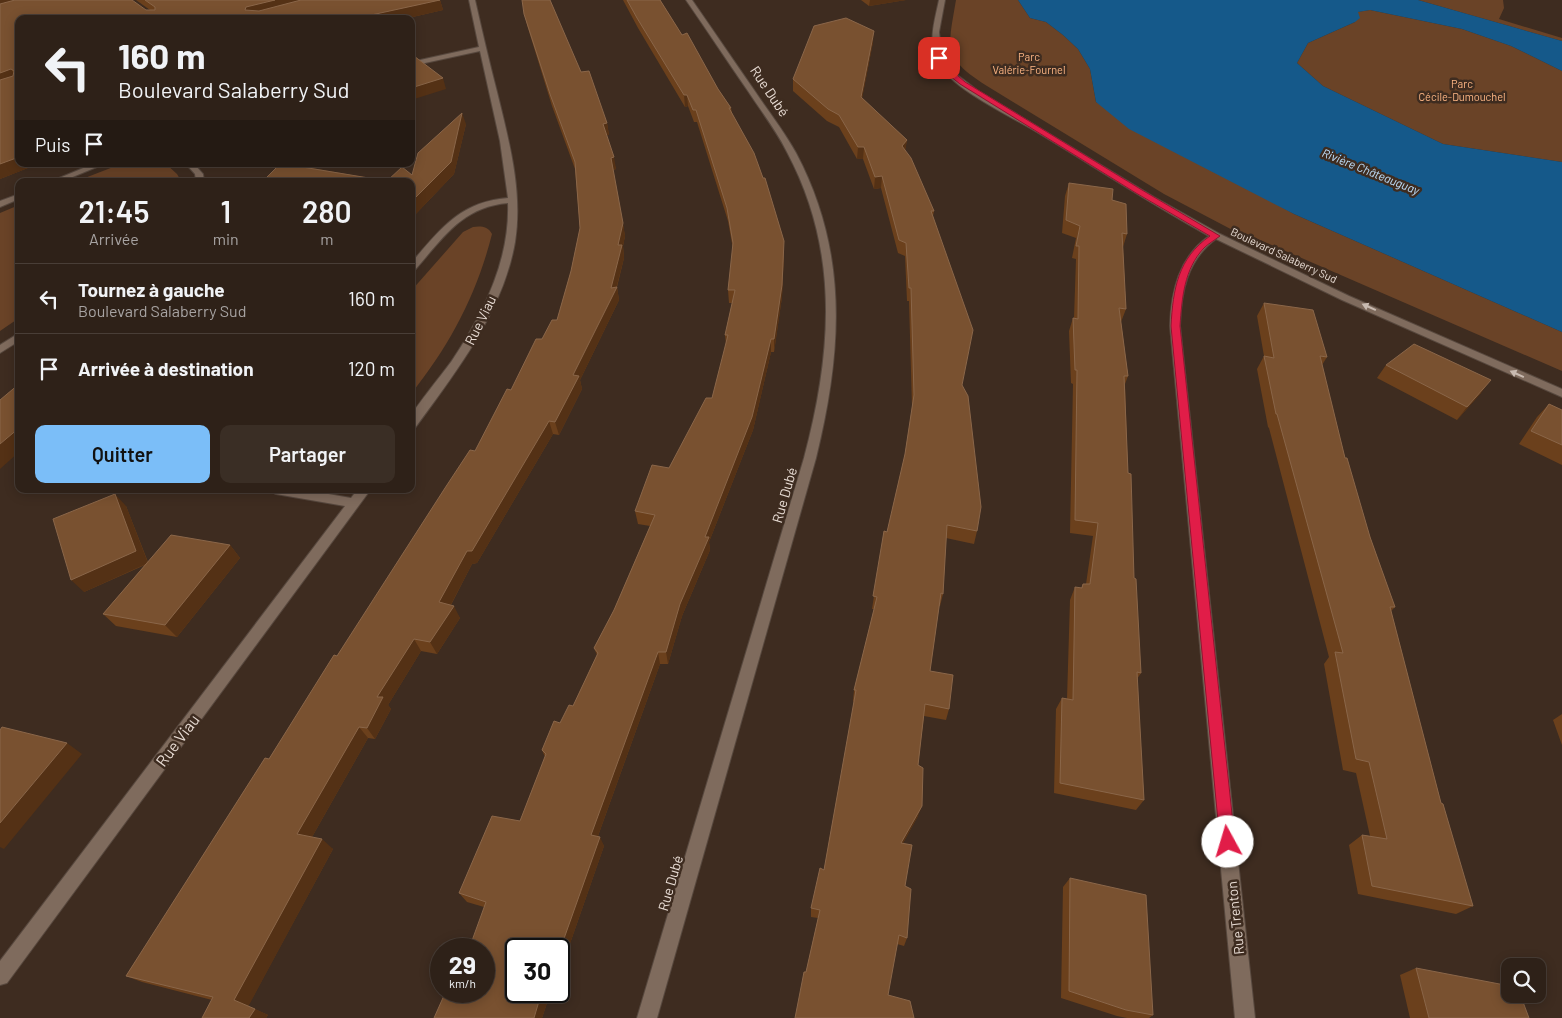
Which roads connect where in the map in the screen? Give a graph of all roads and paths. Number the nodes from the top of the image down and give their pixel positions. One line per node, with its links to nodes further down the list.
1 (472, 0): 4 (street, Rue Viau)
2 (689, 0): 23 (street, Rue Dubé)
3 (942, 0): 13 (street, Boulevard Salaberry Sud)
4 (483, 48): 5 (street); 11 (street, Rue Viau)
5 (415, 63)
6 (92, 167): 8 (street)
7 (193, 167): 9 (street)
8 (64, 178)
9 (200, 178)
10 (15, 198): 12 (street)
11 (512, 200): 14 (street); 18 (street, Rue Viau)
12 (0, 204)
13 (1216, 236): 17 (street, Boulevard Salaberry Sud, one-way to 13); 24 (street, Rue Trenton)
14 (415, 265)
15 (15, 339): 16 (street)
16 (0, 350)
17 (1562, 393)
18 (415, 419)
19 (298, 493): 21 (street)
20 (362, 493): 21 (street, Rue Viau)
21 (354, 503): 22 (street, Rue Viau)
22 (0, 976)
23 (647, 1018)
24 (1245, 1018)

